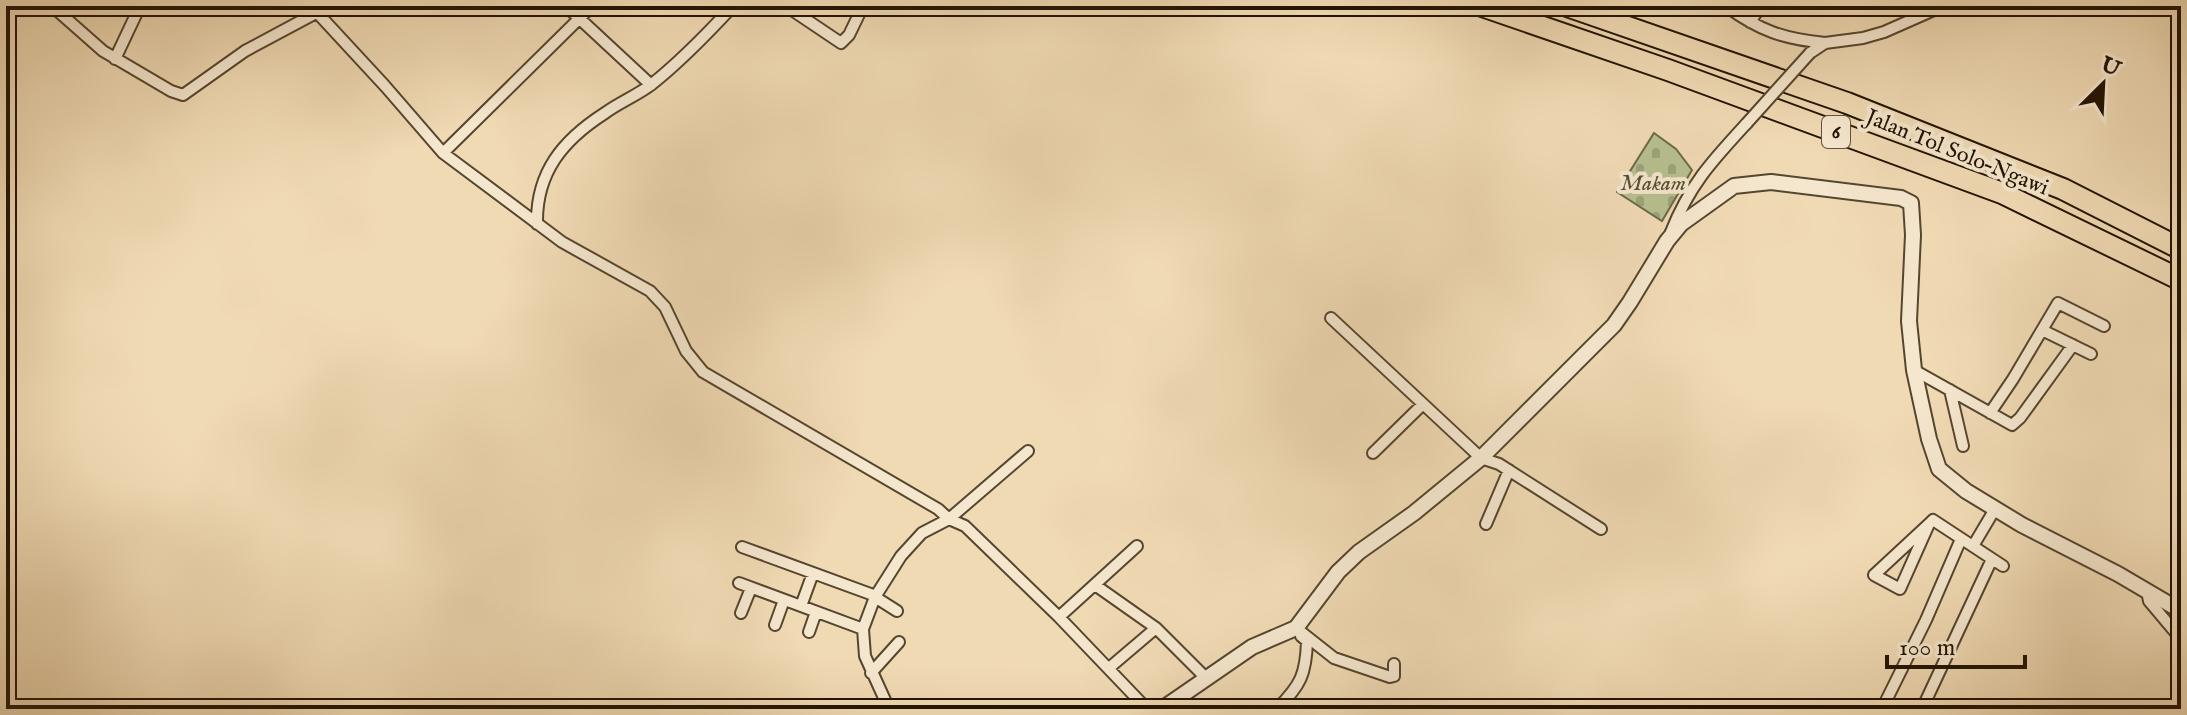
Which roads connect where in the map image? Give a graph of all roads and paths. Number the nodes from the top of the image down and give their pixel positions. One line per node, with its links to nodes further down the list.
1 (52, 6): 18 (street)
2 (140, 6): 18 (street)
3 (329, 6): 14 (street)
4 (566, 6): 15 (street)
5 (592, 6): 15 (street)
6 (733, 6): 19 (street)
7 (786, 6): 8 (street)
8 (863, 6)
9 (1482, 6): 24 (highway, Jalan Tol Solo–Ngawi / 6)
10 (1567, 6): 23 (highway, Jalan Tol Solo–Ngawi / 6)
11 (1726, 6): 16 (street)
12 (1761, 6): 16 (street)
13 (1943, 6): 17 (street)
14 (314, 9): 18 (street); 20 (street)
15 (579, 18): 19 (street); 20 (street)
16 (1750, 22): 17 (street)
17 (1825, 43): 22 (street, bridge)
18 (115, 59)
19 (651, 85): 21 (street)
20 (443, 153): 21 (street)
21 (537, 224): 40 (street)
22 (1667, 241): 30 (street); 37 (street)
23 (2181, 249)
24 (2181, 280)
25 (1331, 318): 32 (street)
26 (2104, 326): 27 (street)
27 (2042, 330): 28 (street); 33 (street)
28 (2073, 345): 29 (street); 33 (street)
29 (2091, 354)
30 (1914, 370): 31 (street); 39 (street)
31 (1950, 390): 33 (street); 34 (street)
32 (1422, 405): 36 (street); 37 (street)
33 (1990, 413)
34 (1963, 446)
35 (1028, 451): 40 (street)
36 (1373, 453)
37 (1481, 458): 38 (street); 66 (street)
38 (1509, 470): 41 (street); 43 (street)
39 (1995, 509): 46 (street); 54 (street)
40 (949, 519): 55 (street); 62 (street)
41 (1486, 524)
42 (1929, 524): 42 (street); 44 (street)
43 (1601, 529)
44 (1961, 539): 46 (street); 78 (street)
45 (1137, 546): 52 (street)
46 (1973, 546): 48 (street)
47 (742, 547): 50 (street)
48 (1992, 559): 49 (street); 79 (street)
49 (2003, 566)
50 (813, 573): 55 (street); 57 (street)
51 (739, 583): 53 (street)
52 (1095, 585): 62 (street); 64 (street)
53 (751, 588): 56 (street); 61 (street)
54 (2147, 591): 59 (street); 68 (street)
55 (875, 596): 58 (street); 65 (street)
56 (784, 600): 57 (street); 63 (street)
57 (801, 606): 60 (street)
58 (897, 611)
59 (2181, 611)
60 (816, 612): 65 (street); 67 (street)
61 (741, 613)
62 (1059, 617): 71 (street)
63 (775, 625)
64 (1156, 628): 71 (street); 73 (street)
65 (863, 629): 72 (street)
66 (1294, 629): 70 (street); 73 (street); 77 (street)
67 (809, 632)
68 (2181, 639)
69 (899, 642): 72 (street)
70 (1394, 664)
71 (1109, 668): 75 (street)
72 (871, 673): 74 (street)
73 (1205, 677): 76 (street)
74 (889, 709)
75 (1147, 709)
76 (1162, 709)
77 (1277, 709)
78 (1882, 709)
79 (1922, 709)

